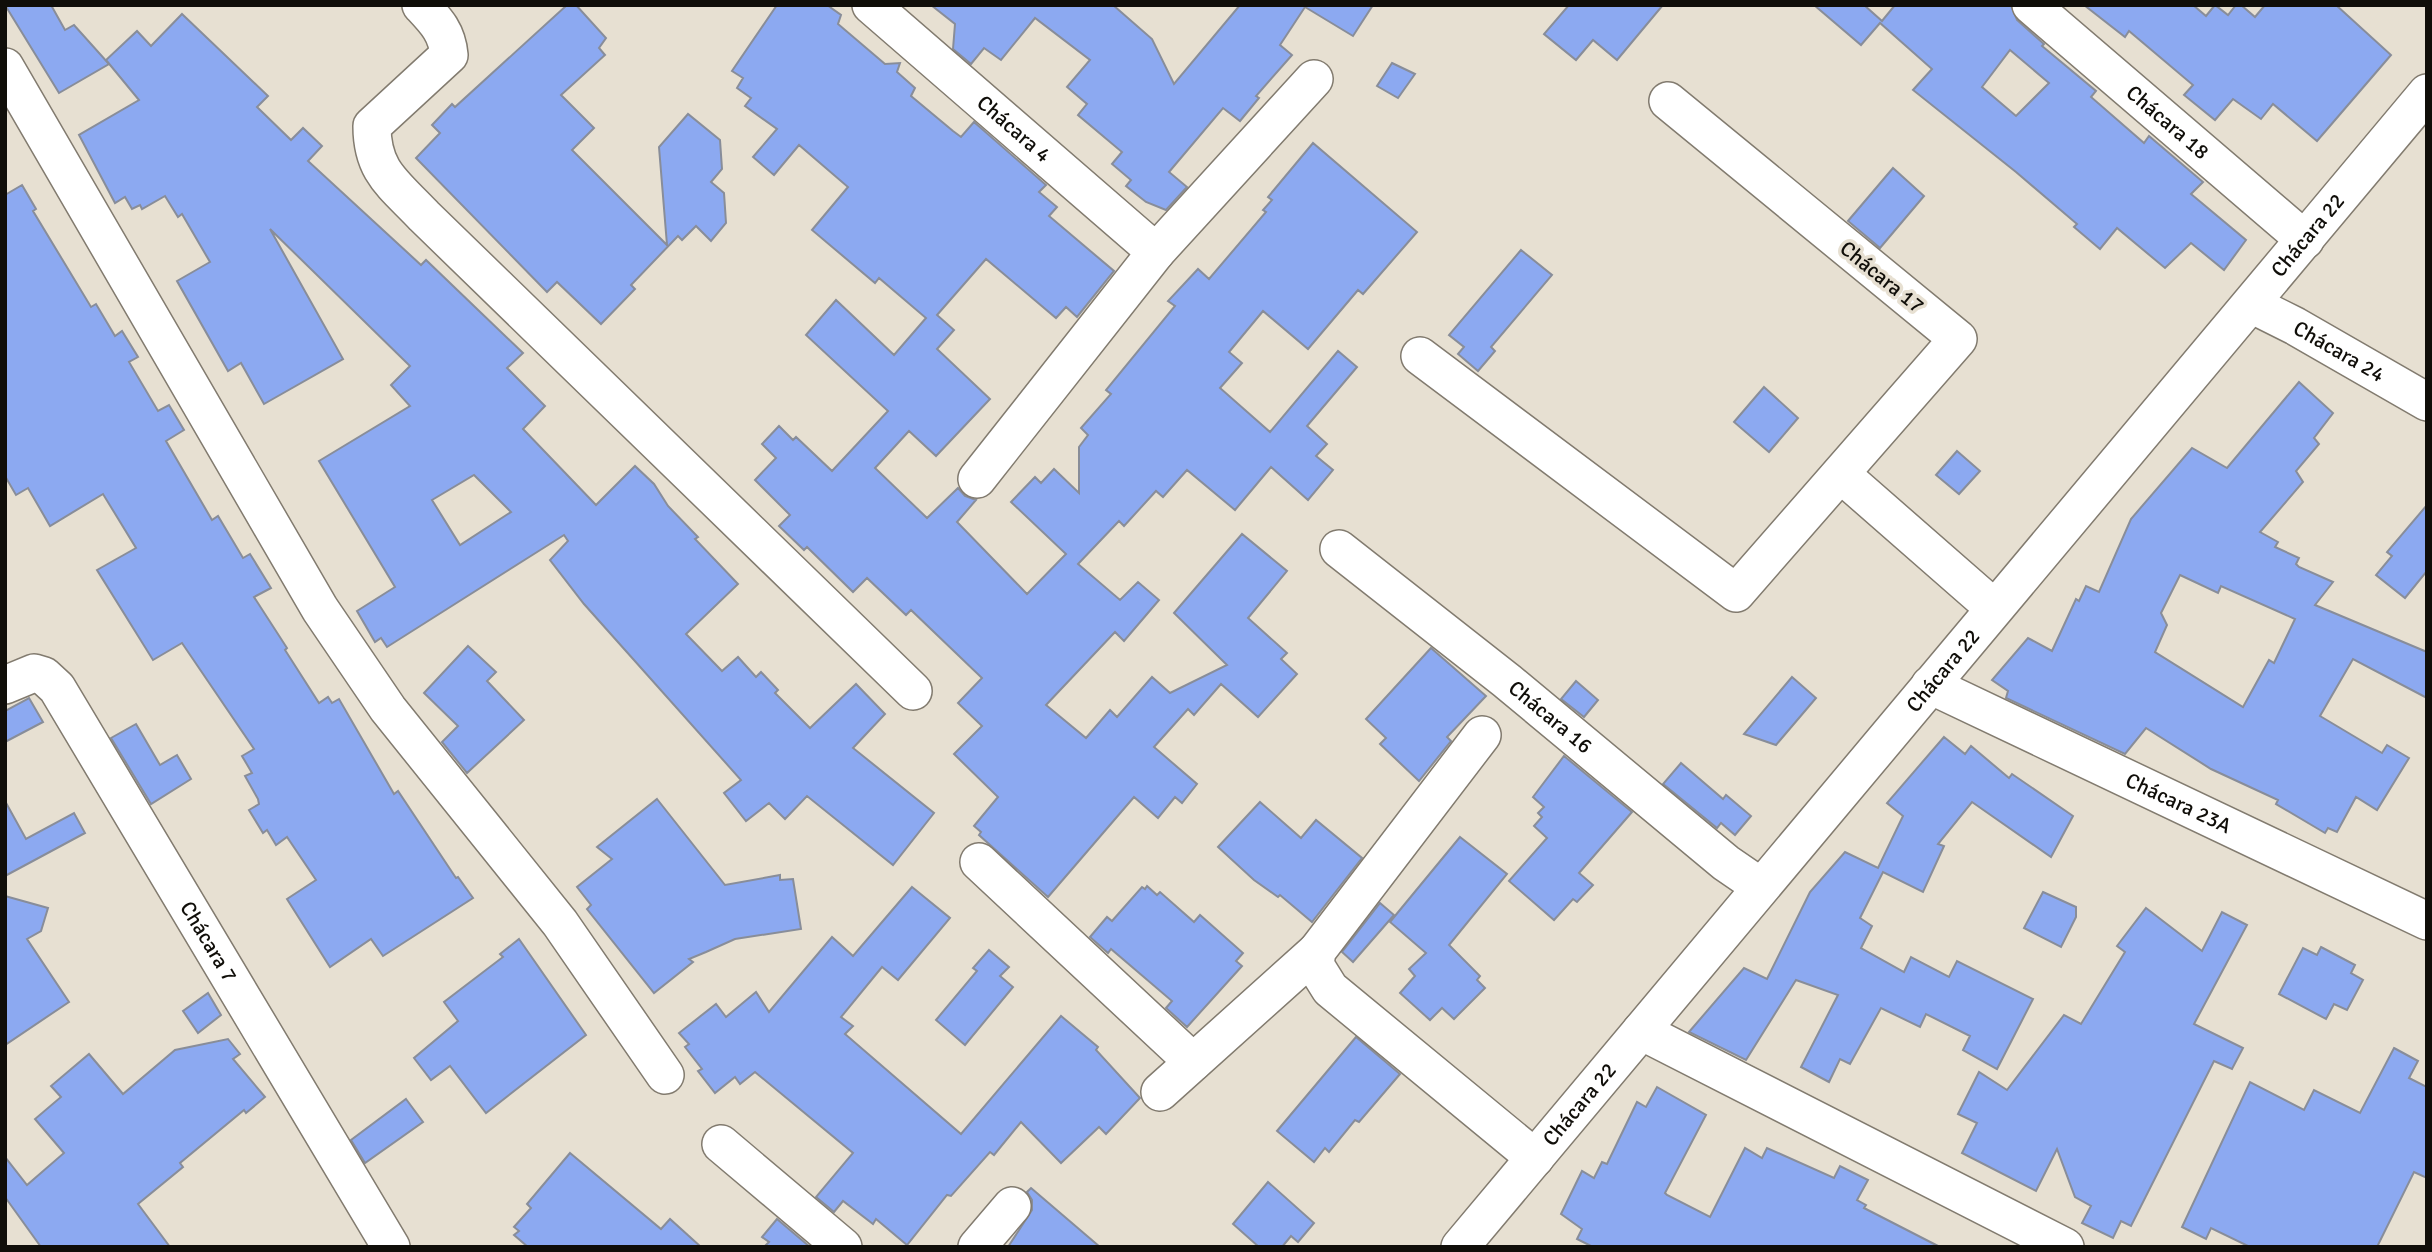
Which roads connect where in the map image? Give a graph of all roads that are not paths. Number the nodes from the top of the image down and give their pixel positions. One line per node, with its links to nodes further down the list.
1 (421, 5): 19 (street)
2 (870, 5): 9 (street, Chácara 4)
3 (2031, 5): 8 (street, Chácara 18)
4 (5, 67): 27 (street)
5 (1314, 79): 9 (street)
6 (2427, 93): 8 (street, Chácara 22)
7 (1668, 101): 13 (street, Chácara 17)
8 (2305, 240): 10 (street, Chácara 22)
9 (1156, 252): 14 (street)
10 (2251, 304): 12 (street, Chácara 24); 16 (street, Chácara 22)
11 (1420, 356): 13 (street, Chácara 17)
12 (2427, 402)
13 (1842, 475): 16 (street)
14 (977, 479)
15 (1339, 549): 22 (street, Chácara 16)
16 (1994, 608): 18 (street, Chácara 22)
17 (5, 685): 32 (street, Chácara 7)
18 (1930, 685): 22 (street, Chácara 22); 23 (street, Chácara 23A)
19 (913, 691)
20 (1482, 735): 24 (street)
21 (979, 862): 26 (street)
22 (1761, 887): 25 (street, Chácara 22)
23 (2427, 921)
24 (1317, 951): 26 (street); 30 (street)
25 (1641, 1031): 30 (street, Chácara 22); 36 (street)
26 (1194, 1062): 28 (street)
27 (665, 1075)
28 (1160, 1092)
29 (721, 1144): 33 (street)
30 (1535, 1158): 35 (street, Chácara 22)
31 (1012, 1206): 34 (street)
32 (391, 1247)
33 (843, 1247)
34 (977, 1247)
35 (1460, 1247)
36 (2065, 1247)

